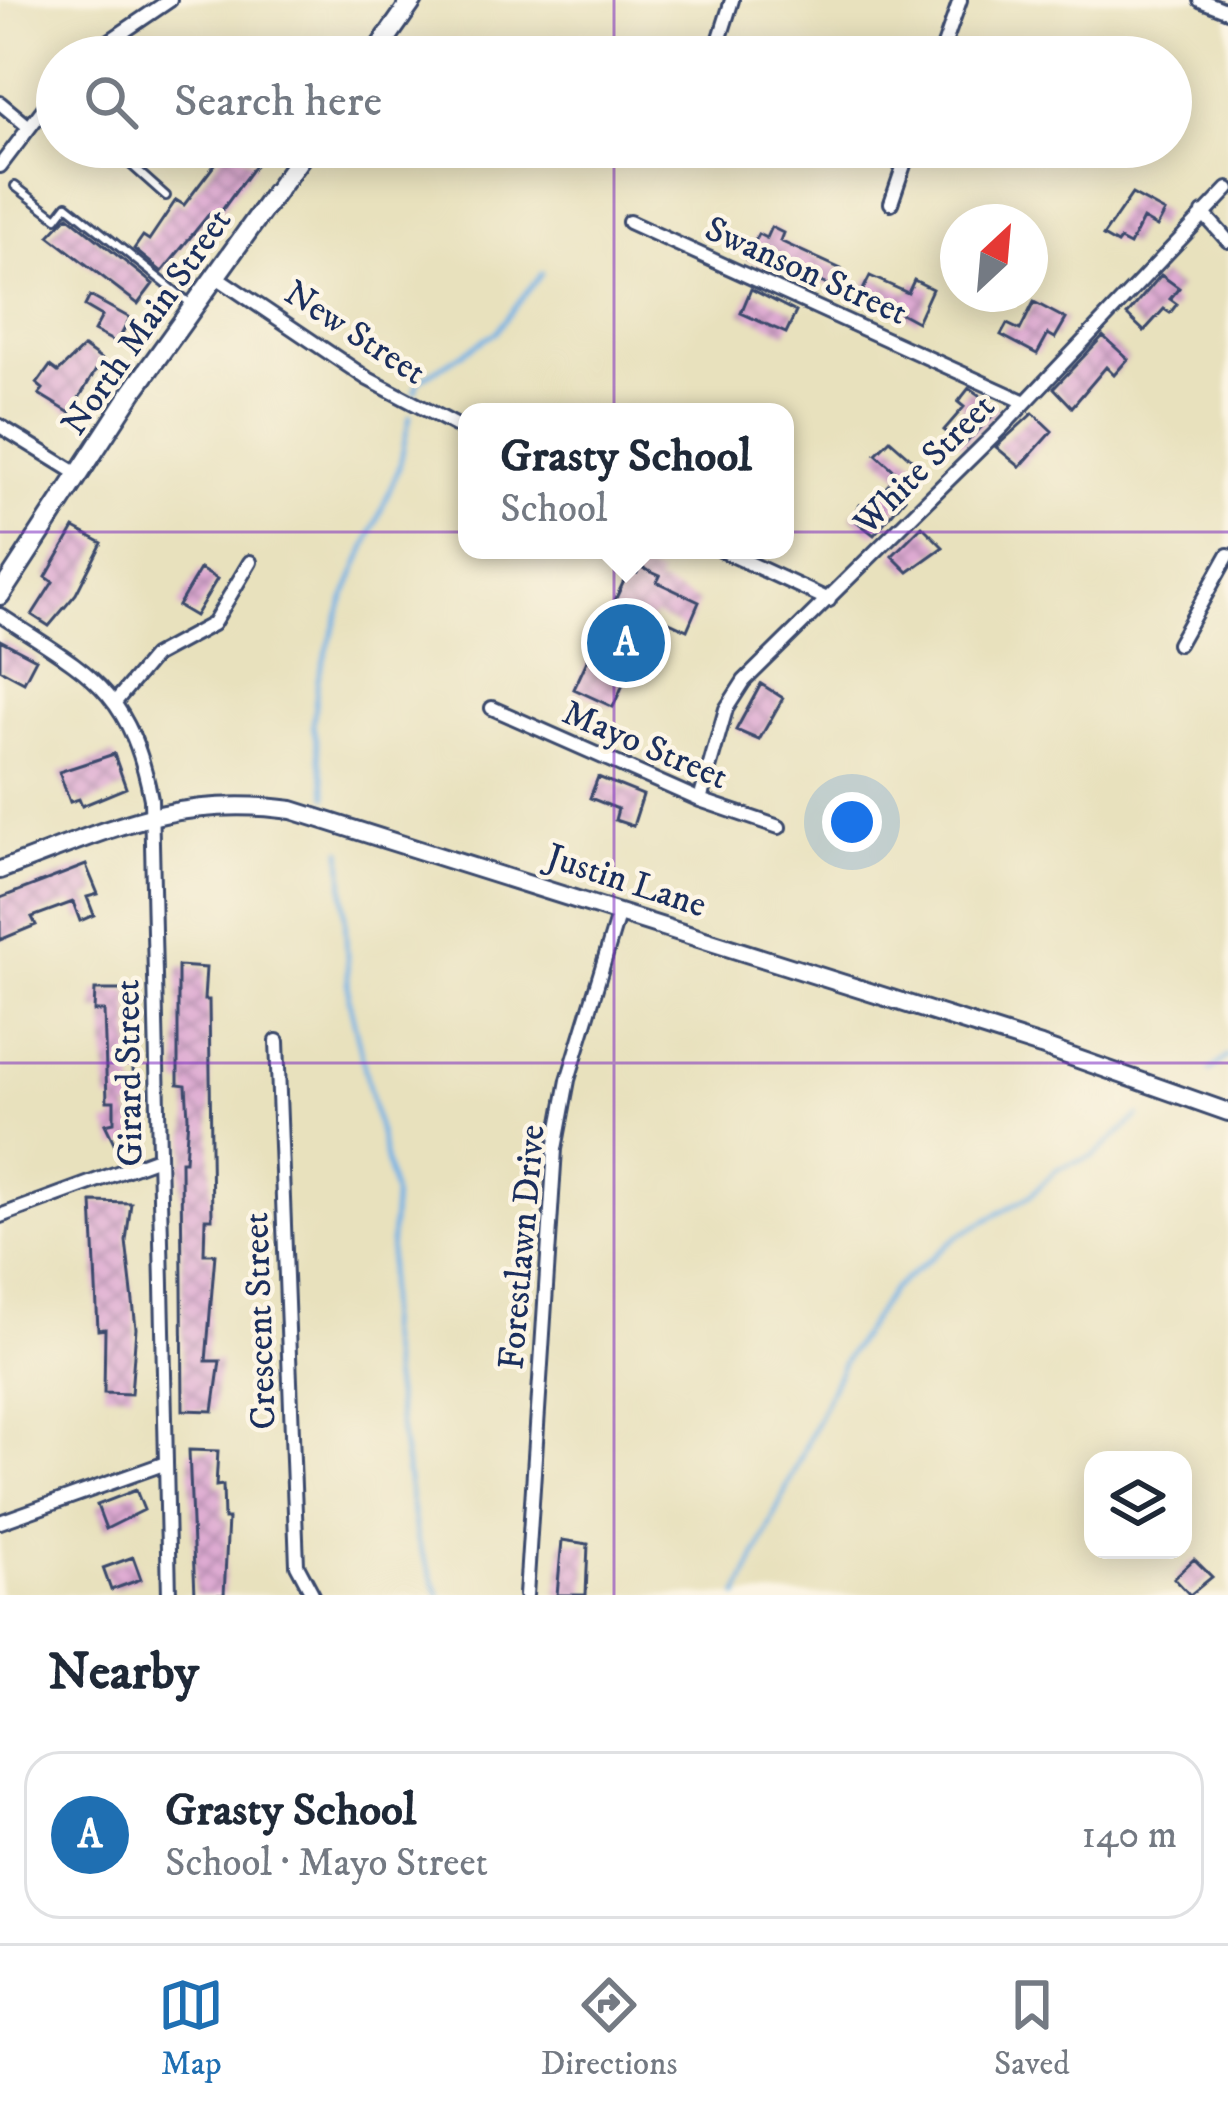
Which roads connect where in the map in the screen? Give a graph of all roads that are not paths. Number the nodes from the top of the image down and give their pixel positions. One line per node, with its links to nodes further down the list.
1 (170, 0): 7 (street)
2 (413, 0): 8 (main road)
3 (732, 0): 9 (street)
4 (959, 0): 10 (street)
5 (1200, 0): 6 (street)
6 (1228, 11)
7 (117, 36)
8 (388, 36)
9 (721, 36)
10 (947, 36)
11 (0, 103): 13 (street)
12 (36, 119): 13 (street)
13 (29, 127): 14 (street)
14 (0, 166)
15 (135, 168): 20 (lane)
16 (293, 168): 25 (main road, North Main Street)
17 (903, 168): 21 (street)
18 (15, 186): 26 (lane)
19 (1228, 189): 22 (street, White Street)
20 (166, 196)
21 (891, 203)
22 (1202, 213): 24 (street); 27 (street, White Street)
23 (629, 222): 27 (street, Swanson Street)
24 (1228, 241)
25 (215, 276): 26 (main road, North Main Street); 29 (street, New Street)
26 (194, 306): 30 (main road, North Main Street)
27 (1025, 402): 35 (street, White Street)
28 (0, 426): 30 (street)
29 (458, 426)
30 (78, 473): 34 (main road, North Main Street)
31 (1228, 555): 37 (street)
32 (740, 559): 35 (street)
33 (250, 562): 38 (street)
34 (0, 595)
35 (829, 600): 40 (street, White Street)
36 (0, 615): 38 (street, Girard Street)
37 (1178, 644)
38 (116, 701): 41 (street, Girard Street)
39 (492, 708): 40 (street, Mayo Street)
40 (700, 800): 42 (street, Mayo Street)
41 (152, 814): 43 (main road, Justin Lane); 44 (main road, Justin Lane); 47 (street, Girard Street)
42 (779, 827)
43 (0, 870)
44 (620, 912): 46 (main road, Justin Lane); 53 (street, Forestlawn Drive)
45 (277, 1041): 52 (street, Crescent Street)
46 (1228, 1112)
47 (158, 1158): 48 (street); 49 (street, Girard Street)
48 (0, 1216)
49 (166, 1463): 50 (street); 51 (street, Girard Street)
50 (0, 1522)
51 (169, 1595)
52 (314, 1595)
53 (526, 1595)

